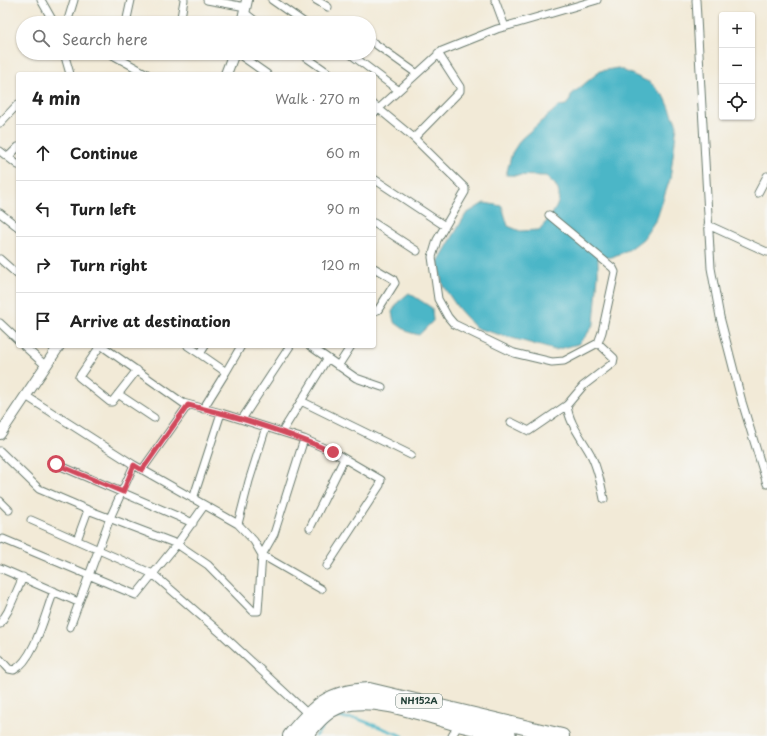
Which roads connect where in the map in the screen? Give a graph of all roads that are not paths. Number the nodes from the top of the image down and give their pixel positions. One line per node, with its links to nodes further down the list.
1 (41, 0): 14 (street)
2 (74, 0): 15 (street)
3 (131, 0): 16 (street)
4 (184, 0): 17 (street)
5 (207, 0): 13 (street)
6 (272, 0): 18 (street)
7 (316, 0): 12 (street)
8 (496, 0): 19 (street)
9 (597, 0): 11 (street)
10 (696, 0): 53 (street)
11 (579, 3): 19 (street)
12 (328, 7)
13 (245, 11)
14 (50, 16)
15 (69, 16)
16 (128, 16)
17 (181, 16)
18 (295, 16)
19 (505, 27): 21 (street)
20 (376, 44): 35 (street)
21 (438, 54): 35 (street); 41 (street)
22 (66, 60): 28 (street)
23 (122, 60): 29 (street)
24 (231, 60): 30 (street)
25 (247, 60): 31 (street)
26 (310, 60): 32 (street)
27 (358, 60): 33 (street)
28 (69, 72)
29 (143, 72)
30 (227, 72)
31 (264, 72)
32 (327, 72)
33 (374, 72)
34 (376, 73): 36 (street)
35 (416, 73): 36 (street)
36 (398, 90): 38 (street)
37 (16, 106): 40 (street)
38 (376, 108)
39 (376, 110): 41 (street)
40 (0, 123)
41 (414, 138): 54 (street)
42 (16, 149): 44 (street)
43 (0, 151): 44 (street)
44 (8, 157): 45 (street)
45 (16, 163)
46 (767, 176): 48 (street)
47 (376, 180): 54 (street)
48 (758, 193)
49 (0, 213): 52 (street)
50 (549, 215): 63 (street)
51 (376, 224): 55 (street)
52 (16, 225)
53 (708, 225): 56 (street); 101 (street)
54 (445, 226): 63 (street)
55 (417, 251)
56 (767, 252)
57 (0, 259): 59 (street)
58 (376, 269): 60 (street)
59 (16, 273)
60 (376, 310)
61 (0, 324): 62 (street)
62 (16, 338)
63 (598, 343): 85 (street)
64 (26, 348): 76 (street)
65 (58, 348): 76 (street)
66 (100, 348): 81 (street)
67 (104, 348): 78 (street)
68 (191, 348): 74 (street)
69 (204, 348): 74 (street)
70 (240, 348): 79 (street)
71 (289, 348): 89 (street)
72 (313, 348): 75 (street)
73 (350, 348): 77 (street)
74 (200, 354): 79 (street)
75 (327, 359): 77 (street); 83 (street)
76 (46, 366): 82 (street)
77 (338, 366): 80 (street)
78 (137, 370): 81 (street); 84 (street)
79 (226, 372): 86 (street)
80 (382, 387)
81 (118, 394): 88 (street)
82 (26, 396): 93 (street); 99 (street)
83 (301, 401): 92 (street); 96 (street)
84 (188, 405): 86 (street); 100 (street)
85 (567, 405): 90 (street); 104 (street)
86 (203, 408): 87 (street)
87 (221, 413): 89 (street); 103 (street)
88 (154, 418)
89 (242, 420): 91 (street)
90 (511, 422)
91 (266, 427): 92 (street); 112 (street)
92 (282, 432): 94 (street)
93 (0, 434)
94 (304, 439): 97 (street); 118 (street)
95 (0, 451): 108 (street)
96 (412, 455)
97 (344, 460): 113 (street); 119 (street)
98 (56, 464): 102 (street)
99 (134, 465): 100 (street); 102 (street)
100 (142, 470): 103 (street)
101 (767, 484)
102 (123, 492): 109 (street); 111 (street)
103 (193, 499): 106 (street)
104 (604, 499)
105 (0, 501): 107 (street)
106 (204, 506): 111 (street); 112 (street)
107 (9, 510)
108 (88, 510): 109 (street); 115 (street)
109 (110, 518): 116 (street); 117 (street)
110 (30, 520): 115 (street)
111 (193, 522): 116 (street)
112 (238, 524): 118 (street)
113 (310, 528)
114 (0, 540): 122 (street)
115 (77, 540): 117 (street)
116 (177, 544): 118 (street); 121 (street)
117 (99, 549): 121 (street); 122 (street)
118 (262, 555): 124 (street)
119 (327, 566)
120 (0, 568): 123 (street)
121 (153, 574): 122 (street); 130 (street)
122 (89, 575): 126 (street)
123 (23, 577): 125 (street); 127 (street)
124 (321, 589)
125 (54, 591): 126 (street); 129 (street)
126 (78, 602): 128 (street)
127 (0, 624)
128 (70, 627)
129 (0, 659)
130 (308, 714): 132 (highway, NH152A); 135 (highway, NH152A)
131 (455, 730): 133 (highway, NH152A); 134 (highway, NH152A)
132 (290, 736)
133 (305, 736)
134 (509, 736)
135 (562, 736)

